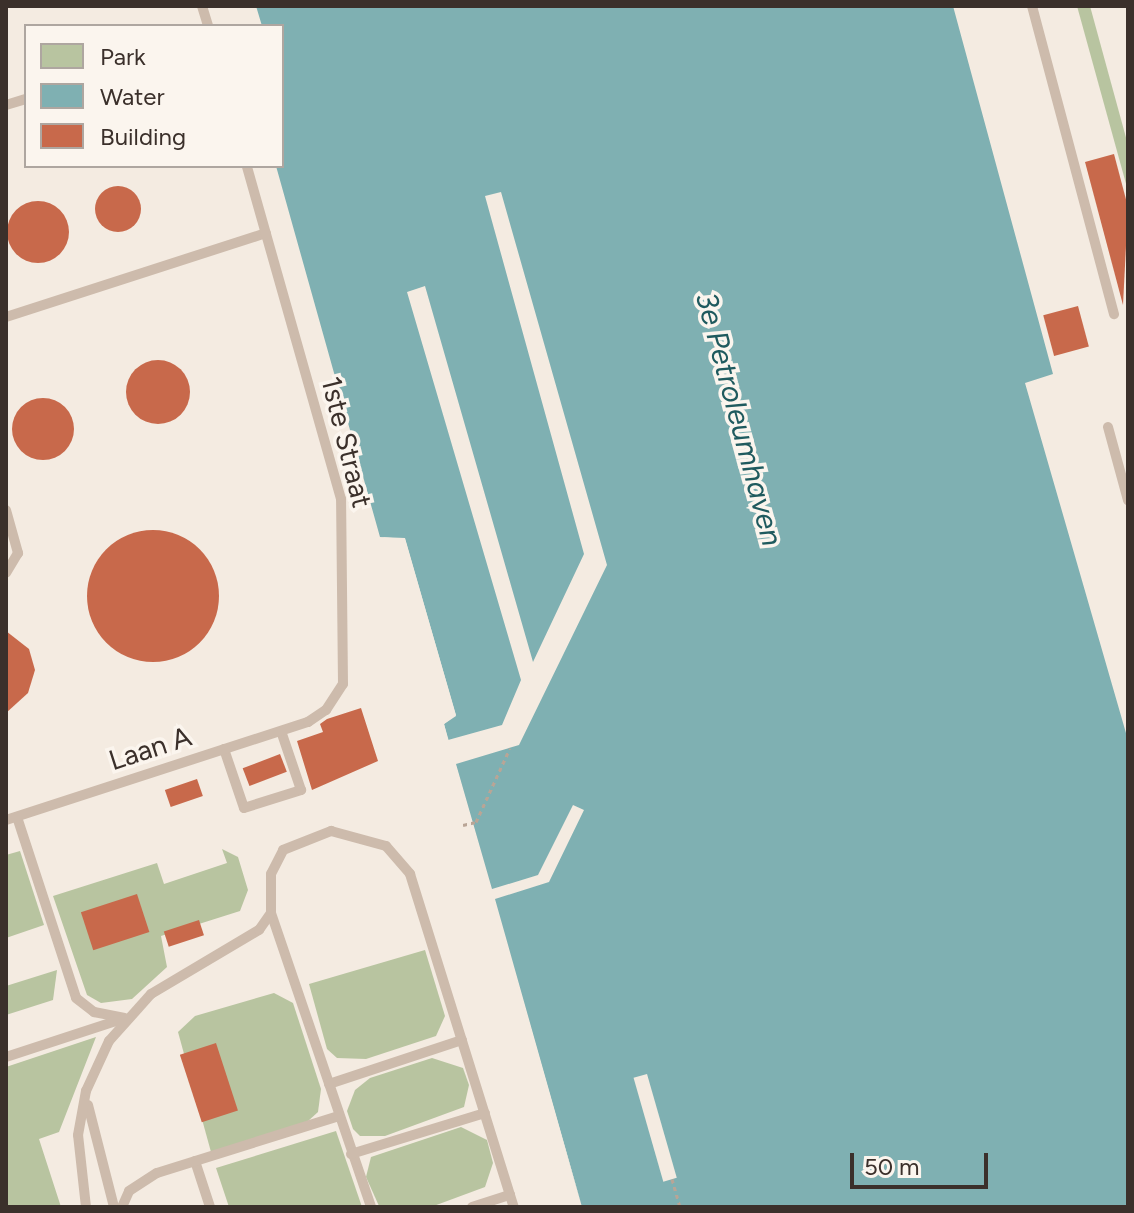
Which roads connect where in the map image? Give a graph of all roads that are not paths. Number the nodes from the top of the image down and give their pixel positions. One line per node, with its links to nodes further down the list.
1 (1032, 6): 4 (lane)
2 (248, 168): 3 (lane, 1ste Straat)
3 (266, 233): 5 (lane); 10 (lane, 1ste Straat)
4 (1114, 314)
5 (6, 317)
6 (1108, 427): 7 (lane)
7 (1128, 500)
8 (6, 510): 9 (lane)
9 (6, 573)
10 (308, 722): 11 (lane, Laan A)
11 (281, 731): 12 (lane, Laan A); 12 (lane)
12 (224, 749): 13 (lane, Laan A)
13 (12, 819): 15 (lane)
14 (271, 913): 15 (lane); 16 (lane); 18 (lane)
15 (124, 1018): 17 (lane); 19 (lane)
16 (462, 1040): 18 (lane); 20 (lane)
17 (6, 1057)
18 (329, 1084): 21 (lane)
19 (86, 1091): 25 (lane); 26 (lane)
20 (485, 1113): 22 (lane); 24 (lane)
21 (339, 1116): 22 (lane); 23 (lane)
22 (351, 1154): 29 (lane)
23 (195, 1161): 27 (lane); 28 (lane)
24 (510, 1195): 30 (lane); 31 (lane)
25 (86, 1207)
26 (114, 1207)
27 (122, 1207)
28 (210, 1207)
29 (371, 1207)
30 (472, 1207)
31 (514, 1207)

